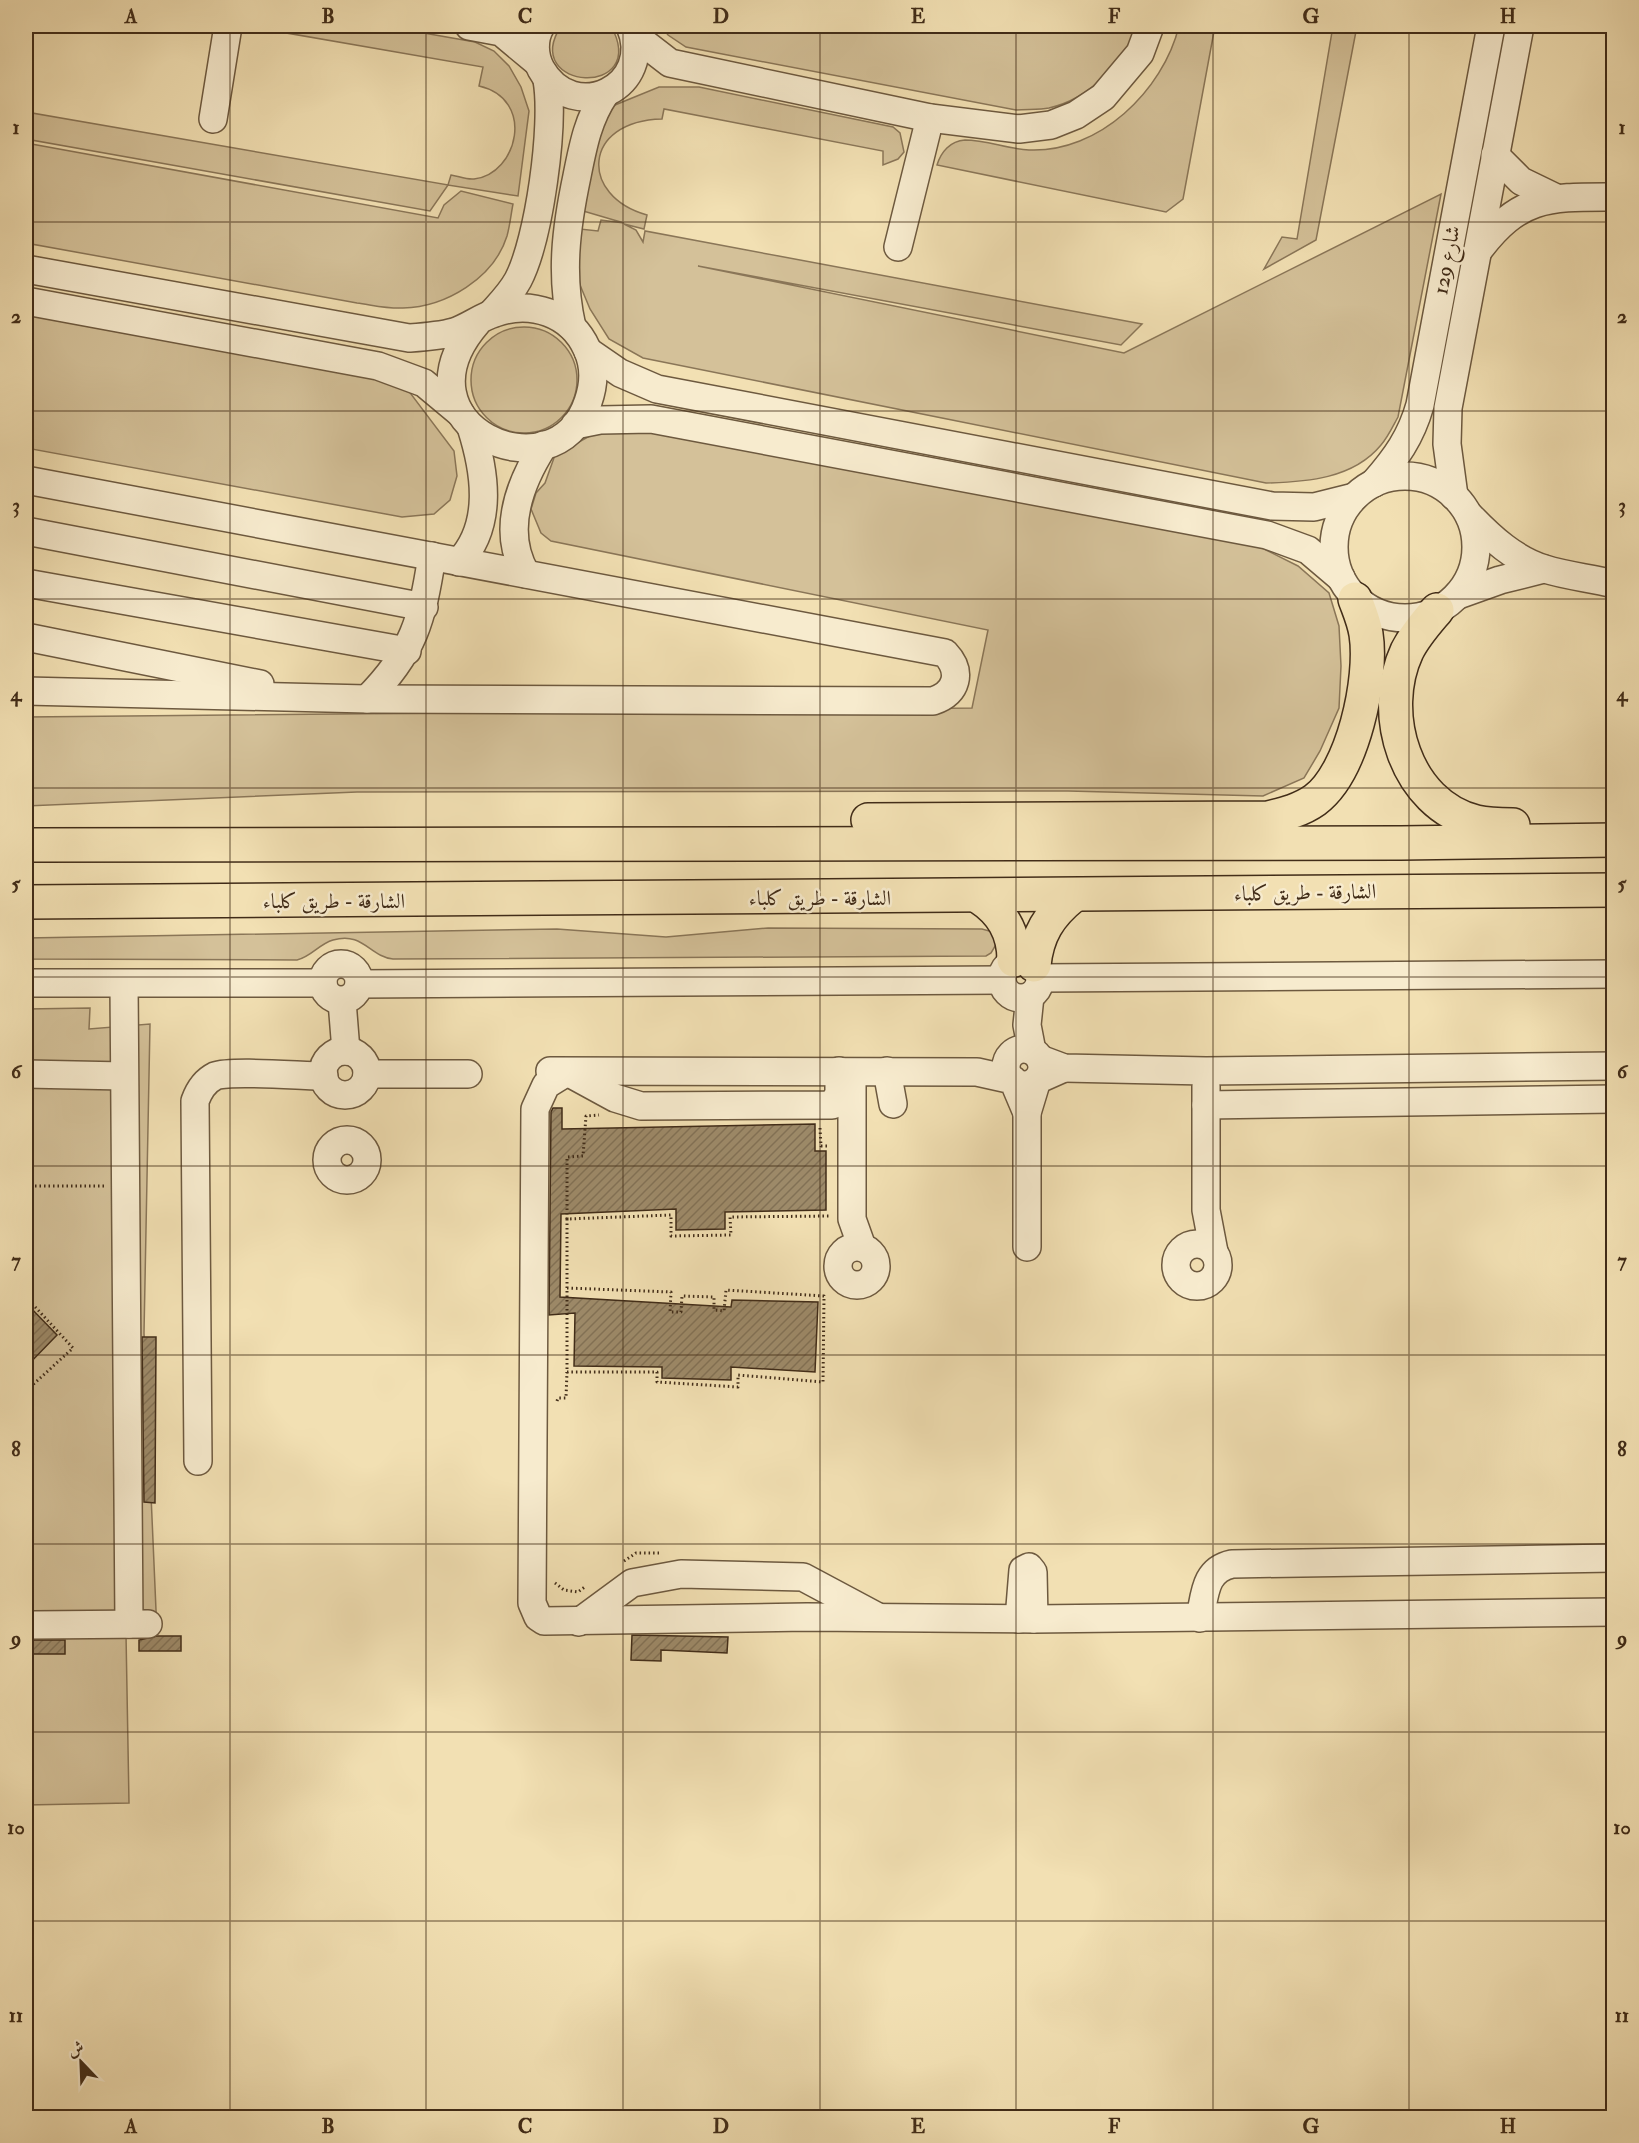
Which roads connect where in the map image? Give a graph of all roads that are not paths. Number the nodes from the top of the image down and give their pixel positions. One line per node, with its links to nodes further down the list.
1 (228, 26): 13 (street)
2 (469, 26): 7 (street)
3 (541, 26): 10 (street)
4 (1150, 26): 12 (street)
5 (1491, 26): 28 (street, شارع 129)
6 (1520, 26): 14 (street, شارع 129)
7 (512, 29): 10 (street)
8 (632, 31): 9 (street); 11 (street)
9 (670, 63): 11 (street); 12 (street)
10 (542, 71): 11 (street); 21 (street)
11 (615, 86): 22 (street)
12 (930, 118): 17 (street)
13 (213, 119)
14 (1495, 155): 15 (street); 18 (street, شارع 129)
15 (1554, 197): 16 (street); 18 (street)
16 (1614, 197)
17 (898, 247)
18 (1478, 252): 29 (street, شارع 129)
19 (26, 269): 21 (street)
20 (26, 301): 24 (street)
21 (485, 318): 22 (street); 24 (street)
22 (572, 327): 23 (street)
23 (588, 351): 25 (street); 28 (street)
24 (466, 421): 26 (street); 32 (street)
25 (575, 425): 26 (street); 37 (street)
26 (544, 445): 34 (street)
27 (26, 480): 31 (street)
28 (1364, 490): 29 (street); 37 (street)
29 (1462, 506): 33 (street); 38 (street)
30 (26, 531): 39 (street)
31 (432, 556): 32 (street); 39 (street)
32 (459, 562): 34 (street)
33 (1544, 569): 36 (street); 38 (street)
34 (526, 574): 44 (street)
35 (26, 583): 41 (street)
36 (1614, 584)
37 (1348, 588): 38 (street); 48 (highway)
38 (1448, 603): 46 (highway)
39 (424, 607): 41 (street)
40 (26, 637): 43 (street)
41 (407, 651): 44 (street)
42 (26, 691): 43 (street)
43 (331, 698): 44 (street)
44 (367, 699)
45 (26, 824): 50 (highway)
46 (1614, 825)
47 (1614, 840): 48 (highway)
48 (746, 843): 50 (highway)
49 (26, 845): 50 (highway)
50 (367, 845)
51 (1614, 890): 52 (highway, الشارقة - طريق كلباء)
52 (1073, 896): 53 (highway, الشارقة - طريق كلباء); 58 (highway)
53 (979, 897): 55 (highway, الشارقة - طريق كلباء); 58 (highway)
54 (26, 902): 55 (highway, الشارقة - طريق كلباء)
55 (95, 903): 56 (highway)
56 (26, 919)
57 (1614, 974): 58 (street)
58 (1023, 979): 61 (street); 63 (street)
59 (26, 983): 60 (street)
60 (124, 984): 61 (street); 72 (street)
61 (341, 989): 62 (street)
62 (346, 1051): 70 (street); 73 (street)
63 (1029, 1055): 66 (street); 67 (street); 82 (street)
64 (1614, 1066): 67 (street)
65 (845, 1071): 66 (street); 68 (street); 78 (street); 78 (street)
66 (887, 1071): 76 (street)
67 (1206, 1071): 77 (street)
68 (567, 1072): 78 (street); 92 (street)
69 (26, 1074): 72 (street)
70 (367, 1074): 71 (street); 74 (street)
71 (468, 1074)
72 (124, 1076): 94 (street)
73 (324, 1076): 74 (street); 84 (street)
74 (346, 1095): 79 (street)
75 (1614, 1099): 77 (street)
76 (893, 1104)
77 (1206, 1105): 80 (street)
78 (826, 1114)
79 (347, 1140)
80 (1206, 1210): 81 (street); 83 (street)
81 (1187, 1246): 83 (street); 83 (street)
82 (1027, 1247)
83 (1214, 1252)
84 (198, 1461)
85 (1614, 1558): 91 (street)
86 (797, 1576): 87 (street); 89 (street); 90 (street)
87 (649, 1578): 92 (street); 93 (street)
88 (1614, 1612): 91 (street)
89 (807, 1617): 90 (street); 93 (street)
90 (880, 1618): 91 (street)
91 (1200, 1618)
92 (569, 1622): 93 (street)
93 (633, 1622)
94 (33, 1625)

